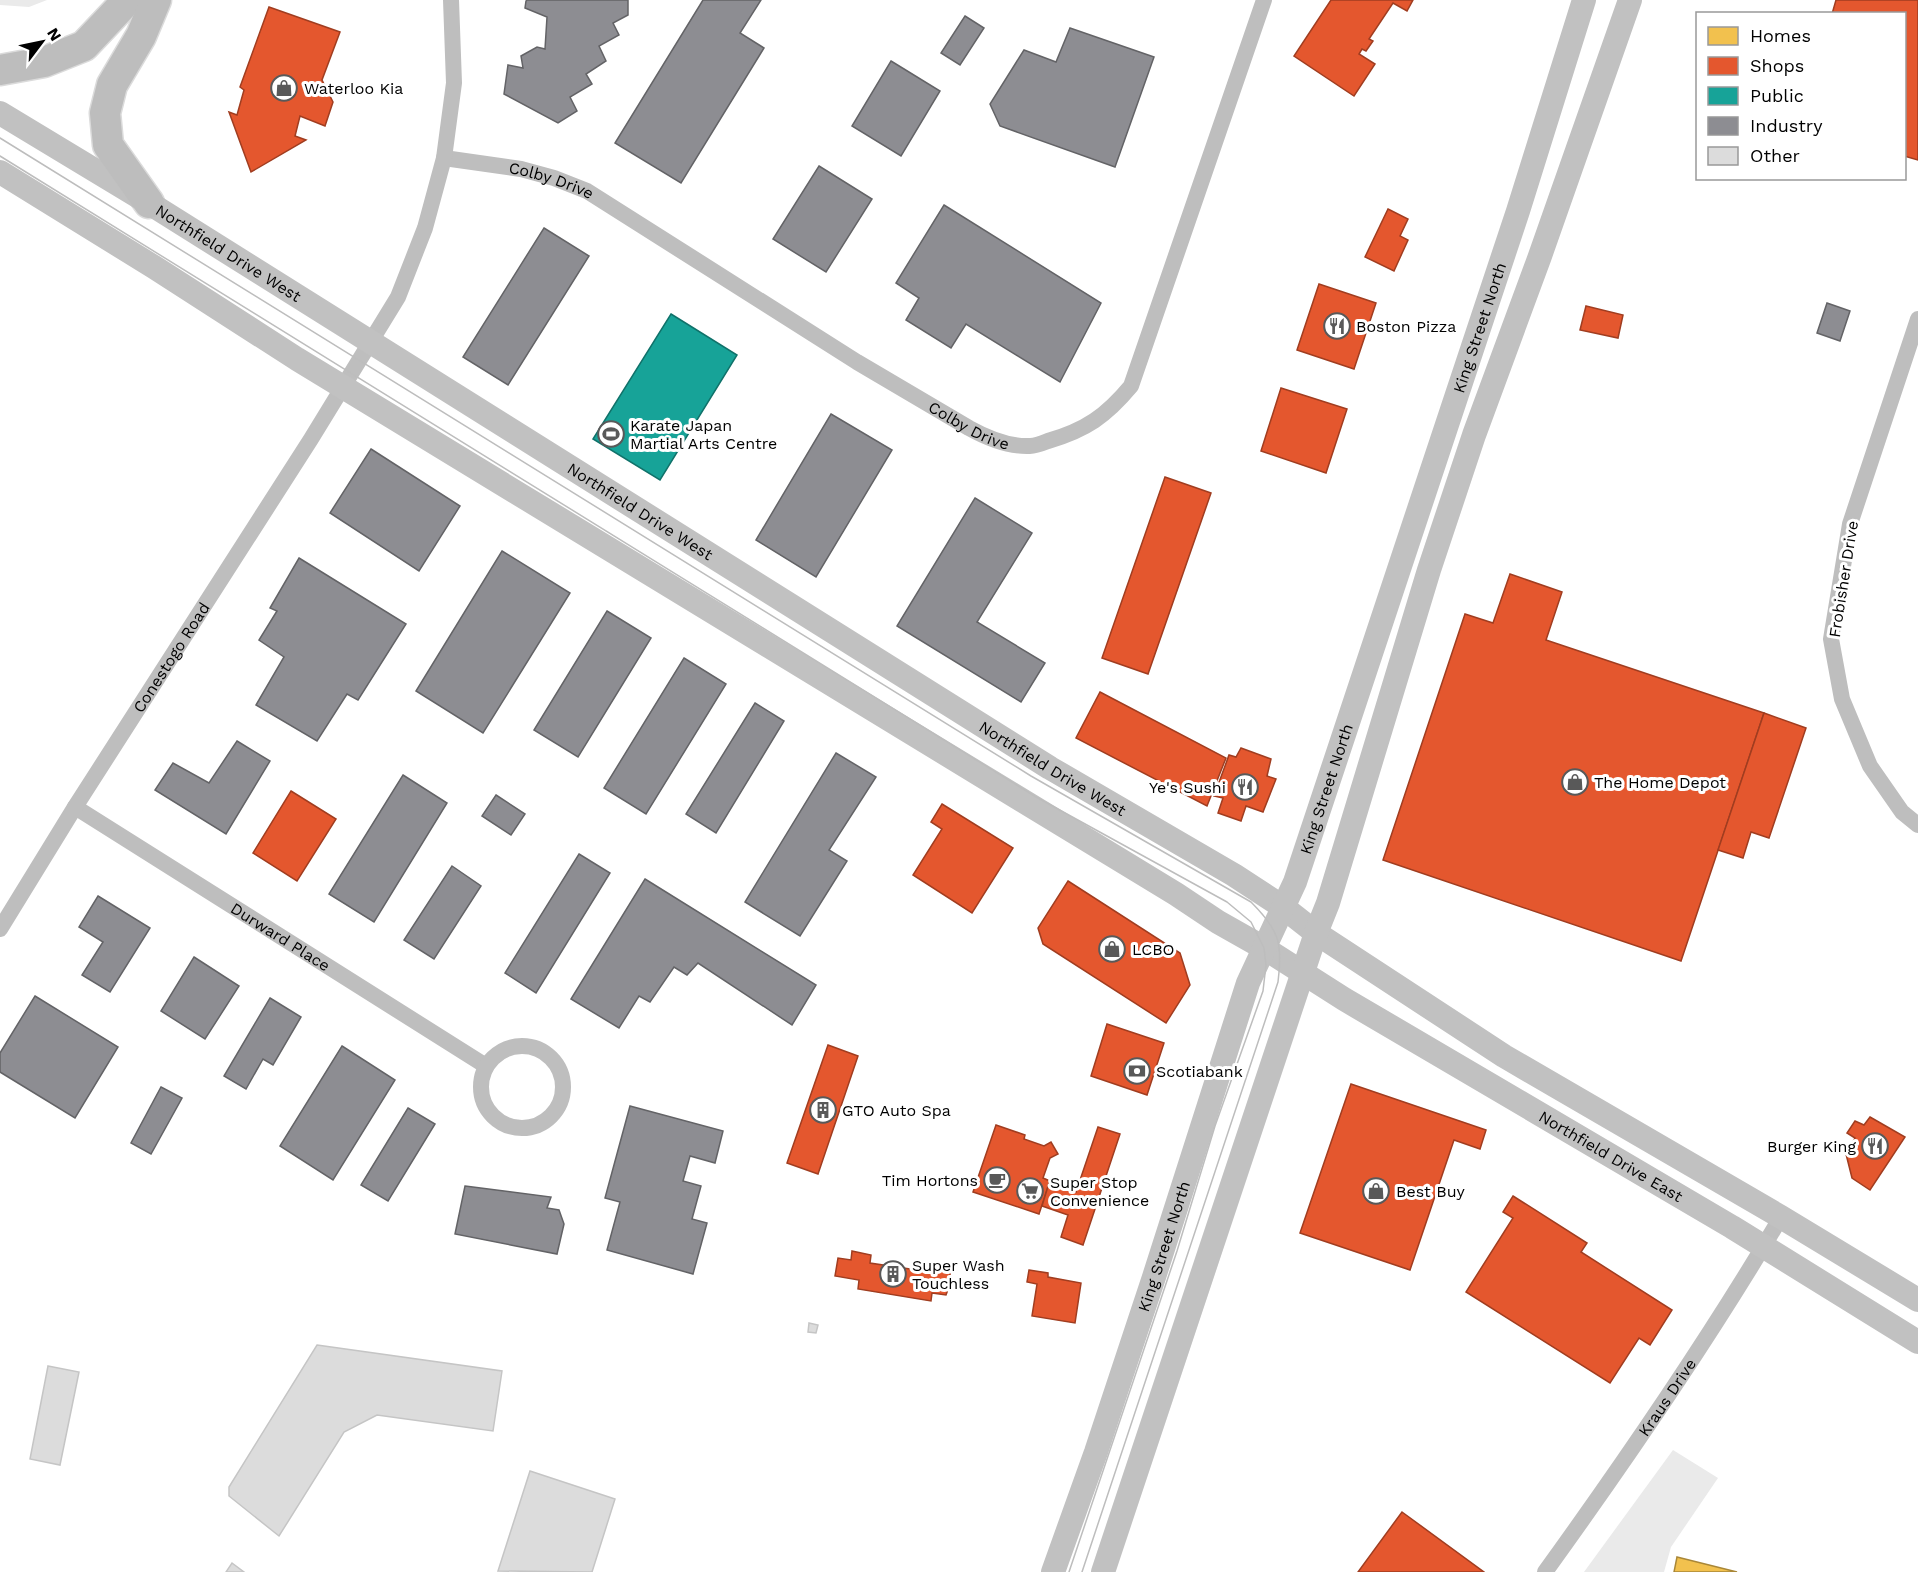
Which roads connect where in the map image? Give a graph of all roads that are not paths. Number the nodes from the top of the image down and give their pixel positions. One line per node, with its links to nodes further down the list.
1 (125, 0): 7 (highway)
2 (156, 0): 11 (highway)
3 (451, 0): 9 (street)
4 (1264, 0): 9 (street, Colby Drive)
5 (1584, 0): 17 (main road, King Street North)
6 (1630, 0): 19 (main road, King Street North)
7 (0, 70)
8 (0, 113): 11 (main road, Northfield Drive West)
9 (444, 158): 13 (street)
10 (0, 172): 14 (main road)
11 (149, 203): 13 (main road, Northfield Drive West)
12 (1918, 319): 16 (street, Frobisher Drive)
13 (371, 342): 14 (street); 17 (main road, Northfield Drive West)
14 (343, 386): 15 (street, Conestogo Road); 20 (main road)
15 (75, 807): 18 (street, Conestogo Road); 22 (street, Durward Place)
16 (1918, 825)
17 (1283, 907): 19 (main road, Northfield Drive West); 20 (main road, King Street North)
18 (0, 929)
19 (1316, 933): 21 (main road, King Street North); 23 (main road, Northfield Drive East)
20 (1264, 948): 21 (main road, Northfield Drive East); 27 (main road, King Street North)
21 (1303, 973): 24 (main road, Northfield Drive East); 28 (main road, King Street North)
22 (486, 1066): 22 (street)
23 (1781, 1217): 24 (street, Kraus Drive); 25 (main road, Northfield Drive East)
24 (1764, 1246): 26 (main road, Northfield Drive East); 29 (street, Kraus Drive)
25 (1918, 1300)
26 (1918, 1342)
27 (1053, 1572)
28 (1103, 1572)
29 (1545, 1572)

